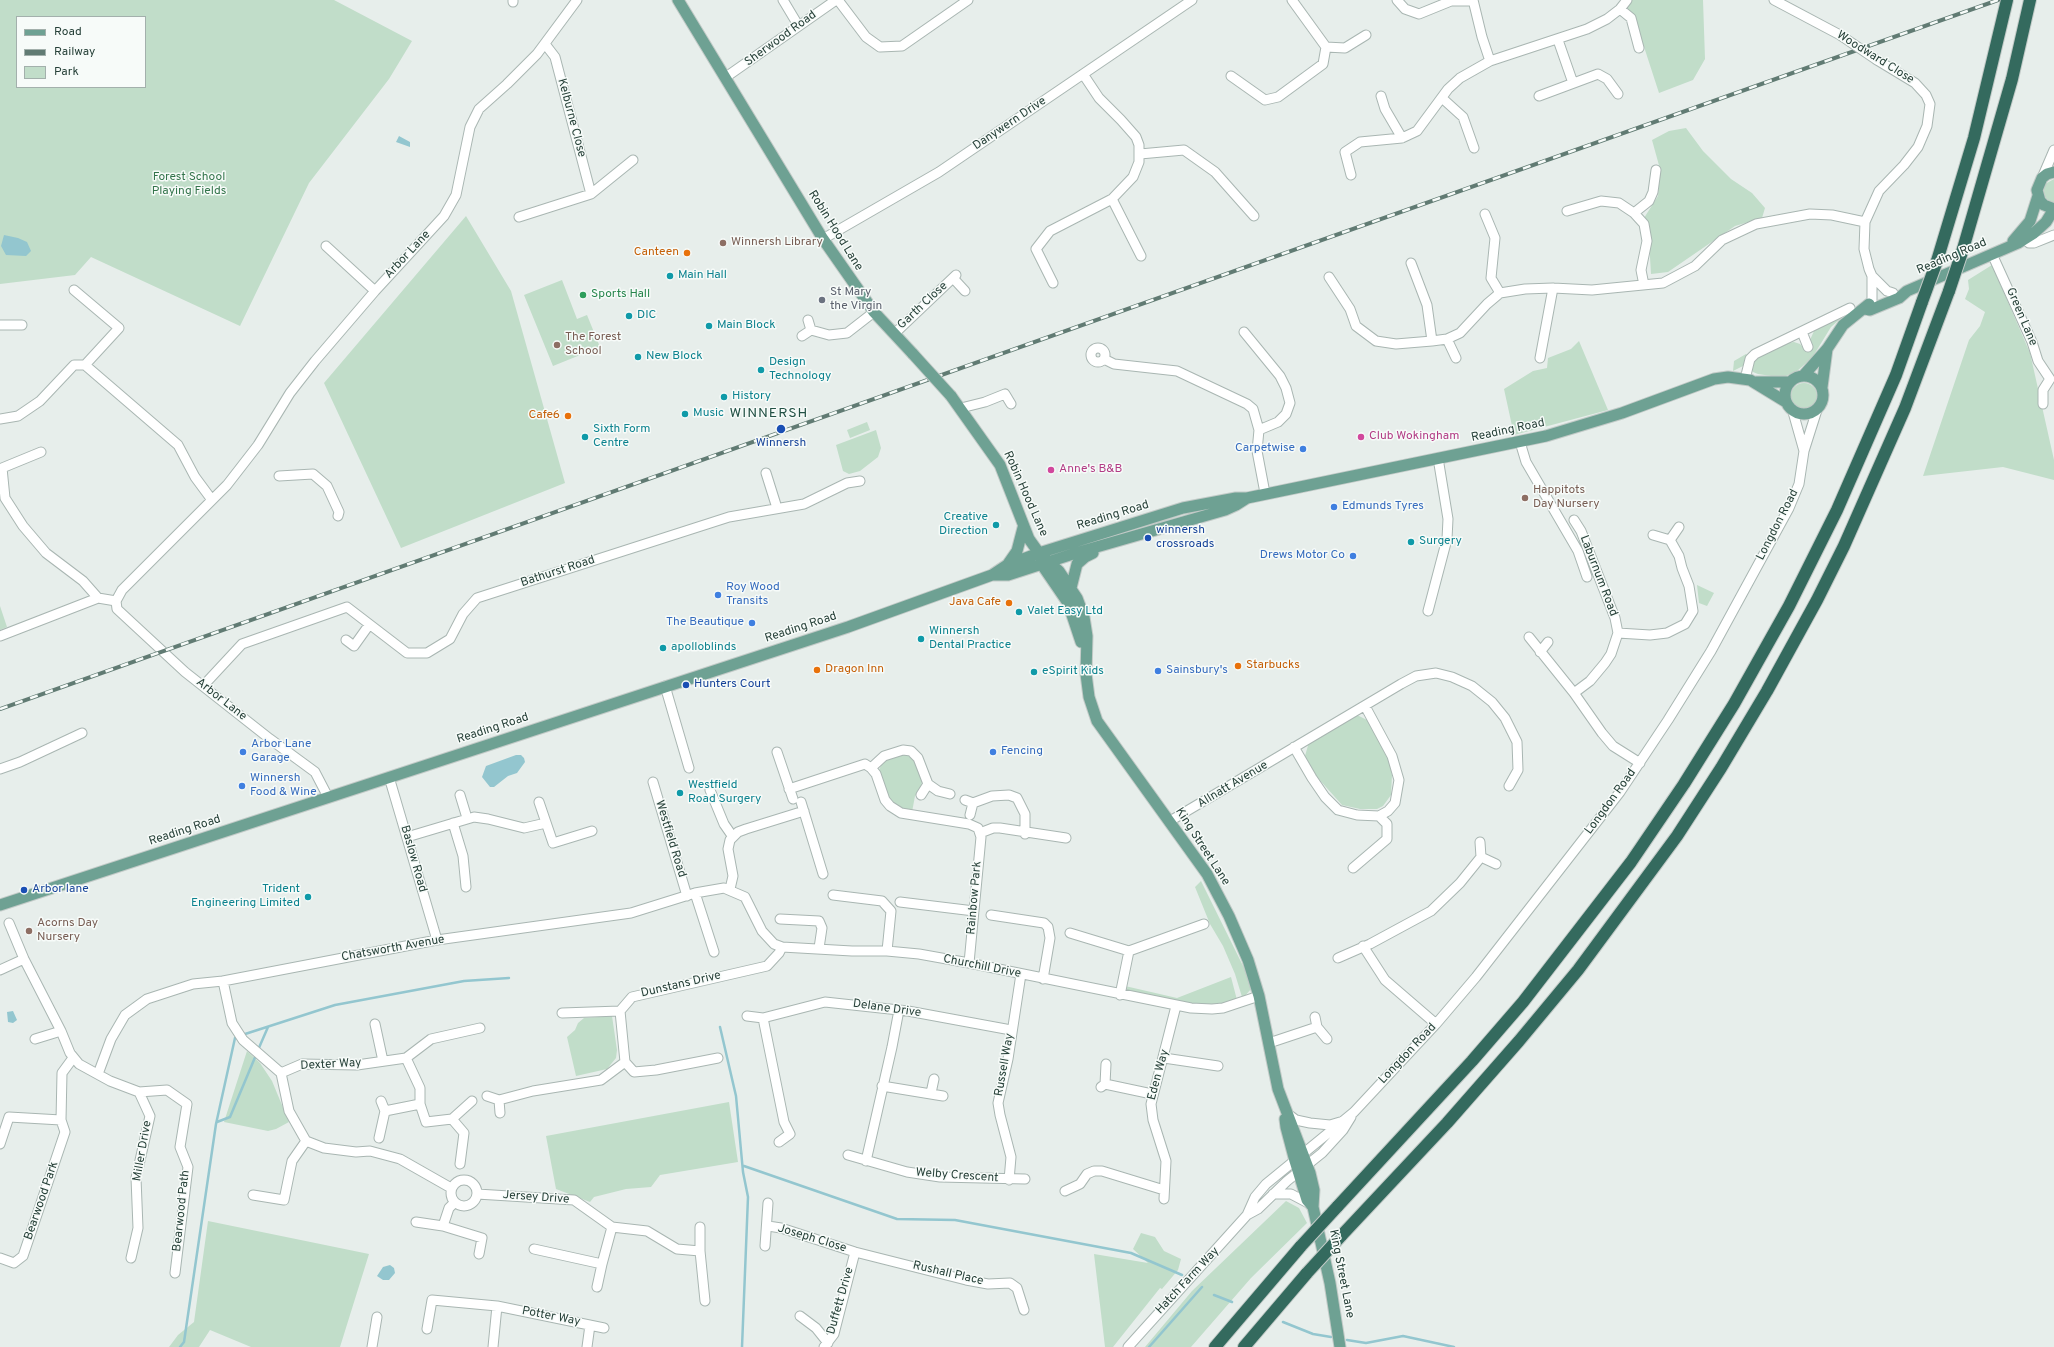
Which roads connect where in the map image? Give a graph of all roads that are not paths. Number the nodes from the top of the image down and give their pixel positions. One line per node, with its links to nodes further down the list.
1 (678, 0): 25 (main road, Robin Hood Lane)
2 (783, 0): 16 (street)
3 (837, 0): 4 (street); 16 (street, Sherwood Road)
4 (968, 0)
5 (1192, 0): 14 (street, Danywern Drive)
6 (1292, 0): 20 (street)
7 (1397, 0): 8 (street)
8 (1473, 0): 22 (street)
9 (1627, 0): 15 (street)
10 (1774, 0): 49 (street, Woodward Close, bridge)
11 (2007, 0): 300 (highway, bridge)
12 (2030, 0): 301 (highway, bridge)
13 (575, 1): 19 (street, Arbor Lane)
14 (1179, 4): 23 (street, Danywern Drive)
15 (1620, 9): 18 (street); 21 (street)
16 (798, 25): 25 (street, Sherwood Road)
17 (1366, 35): 20 (street)
18 (1558, 40): 22 (street); 26 (street)
19 (545, 44): 40 (street, Kelburne Close); 65 (street, Arbor Lane)
20 (1326, 47): 24 (street)
21 (1639, 48)
22 (1490, 61): 30 (street)
23 (1083, 74): 34 (street); 51 (street, Danywern Drive)
24 (1231, 76)
25 (726, 77): 51 (main road, Robin Hood Lane)
26 (1573, 83): 27 (street); 29 (street)
27 (1618, 94)
28 (1381, 96): 31 (street)
29 (1539, 96)
30 (1442, 98): 31 (street); 32 (street)
31 (1402, 138): 38 (street)
32 (1474, 148)
33 (2054, 150): 39 (street)
34 (1140, 154): 42 (street); 47 (street)
35 (633, 160): 40 (street)
36 (1656, 170): 45 (street)
37 (2054, 172): 39 (main road)
38 (1351, 175)
39 (2042, 178): 41 (main road, Reading Road)
40 (591, 194): 48 (street)
41 (2038, 196): 43 (main road); 54 (main road, Reading Road)
42 (1112, 200): 56 (street); 60 (street)
43 (2054, 209): 52 (main road, Reading Road)
44 (1567, 211): 45 (street)
45 (1634, 213): 61 (street)
46 (1485, 214): 67 (street)
47 (1254, 216)
48 (519, 217)
49 (1865, 222): 59 (street, Woodward Close); 61 (street)
50 (2054, 235): 52 (street)
51 (823, 239): 71 (main road, Robin Hood Lane)
52 (2029, 241): 54 (main road, Reading Road)
53 (326, 246): 65 (street)
54 (2007, 247): 55 (main road, Reading Road)
55 (1992, 254): 64 (main road, Reading Road); 89 (street, Green Lane)
56 (1141, 256)
57 (1411, 263): 81 (street)
58 (1329, 276): 81 (street)
59 (1872, 276): 68 (street, Woodward Close); 69 (street, Woodward Close)
60 (1053, 283)
61 (1644, 285): 62 (street)
62 (1552, 288): 67 (street); 85 (street)
63 (74, 290): 87 (street)
64 (1906, 290): 68 (main road, Reading Road); 69 (main road, Reading Road)
65 (375, 291): 111 (street, Arbor Lane)
66 (965, 292): 78 (street, Garth Close)
67 (1500, 293): 80 (street)
68 (1893, 293): 69 (main road, Reading Road)
69 (1868, 305): 83 (main road, Reading Road)
70 (1850, 308): 77 (street)
71 (874, 312): 75 (street); 78 (main road, Robin Hood Lane)
72 (808, 320): 75 (street)
73 (22, 325): 74 (street)
74 (0, 326)
75 (811, 330): 79 (street)
76 (1244, 332): 100 (street)
77 (1802, 332): 82 (street); 90 (street)
78 (894, 334): 96 (main road, Robin Hood Lane, bridge)
79 (802, 336)
80 (1447, 339): 81 (street); 84 (street)
81 (1432, 341)
82 (1808, 347)
83 (1827, 349): 88 (main road, Reading Road); 92 (main road, Reading Road)
84 (1456, 358)
85 (1540, 358)
86 (1104, 359): 100 (street)
87 (85, 366): 99 (street); 111 (street)
88 (1803, 376): 91 (main road); 92 (main road)
89 (2052, 380): 95 (street, Green Lane)
90 (1750, 381): 91 (main road, Reading Road); 93 (main road, Reading Road); 101 (main road, Reading Road)
91 (1790, 382): 93 (main road)
92 (1822, 387): 97 (main road)
93 (1786, 402): 98 (main road)
94 (1011, 404): 96 (street)
95 (2043, 404)
96 (961, 408): 116 (main road, Robin Hood Lane)
97 (1817, 410): 98 (main road); 102 (street, Longdon Road)
98 (1794, 412): 102 (street, Longdon Road)
99 (0, 419)
100 (1259, 430): 108 (street)
101 (1520, 442): 104 (main road, Reading Road); 124 (street)
102 (1804, 451): 146 (street, Longdon Road)
103 (41, 452): 110 (street)
104 (1439, 462): 108 (main road, Reading Road); 128 (street)
105 (766, 473): 112 (street)
106 (279, 476): 113 (street)
107 (860, 481): 112 (street, Bathurst Road)
108 (1265, 493): 109 (main road, Reading Road)
109 (1246, 498): 119 (main road, Reading Road); 120 (main road, Reading Road)
110 (3, 499): 126 (street)
111 (212, 500): 127 (street, Arbor Lane)
112 (776, 508): 129 (street, Bathurst Road)
113 (338, 516)
114 (1574, 520): 130 (street, Laburnum Road)
115 (1679, 527): 118 (street)
116 (1023, 528): 120 (main road, Robin Hood Lane); 122 (main road)
117 (1653, 535): 118 (street)
118 (1670, 540): 130 (street, Laburnum Road)
119 (1105, 544): 121 (main road, Reading Road); 125 (main road)
120 (1039, 553): 121 (main road, Robin Hood Lane); 122 (main road, Reading Road)
121 (1046, 563): 123 (main road, Reading Road); 125 (main road, King Street Lane); 138 (main road, King Street Lane)
122 (1007, 565): 123 (main road, Reading Road)
123 (992, 575): 140 (main road, Reading Road)
124 (1587, 577)
125 (1071, 588): 138 (main road, King Street Lane)
126 (98, 598): 127 (street); 131 (street)
127 (116, 600): 139 (street, Arbor Lane)
128 (1428, 611)
129 (369, 625): 135 (street); 139 (street, Bathurst Road)
130 (1618, 633): 141 (street, Laburnum Road)
131 (0, 636)
132 (1529, 637): 137 (street)
133 (346, 640): 135 (street)
134 (1548, 642): 137 (street)
135 (354, 646): 136 (street)
136 (362, 652)
137 (1540, 652): 141 (street)
138 (1087, 659): 165 (main road, King Street Lane)
139 (203, 686): 159 (street, Arbor Lane)
140 (665, 686): 147 (street); 150 (main road, Reading Road)
141 (1574, 693): 146 (street)
142 (1365, 706): 144 (street, Allnatt Avenue); 153 (street, Allnatt Avenue); 163 (street)
143 (82, 733): 149 (street)
144 (1294, 747): 163 (street); 165 (street, Allnatt Avenue)
145 (777, 752): 154 (street)
146 (1640, 763): 215 (street, Longdon Road)
147 (689, 768)
148 (871, 768): 152 (street); 154 (street); 169 (street)
149 (0, 769)
150 (389, 777): 159 (main road, Reading Road); 171 (street, Baslow Road)
151 (653, 782): 181 (street, Westfield Road)
152 (928, 784): 156 (street); 158 (street)
153 (1509, 786)
154 (789, 789): 161 (street)
155 (710, 790): 172 (street)
156 (950, 794)
157 (460, 795): 164 (street)
158 (921, 795)
159 (328, 797): 184 (main road, Reading Road)
160 (539, 802): 167 (street)
161 (804, 811): 172 (street); 178 (street)
162 (970, 815): 170 (street)
163 (1378, 816): 177 (street)
164 (467, 818): 166 (street); 167 (street)
165 (1170, 821): 206 (main road, King Street Lane)
166 (453, 823): 171 (street); 179 (street)
167 (546, 823): 168 (street)
168 (592, 831)
169 (980, 833): 170 (street); 185 (street, Rainbow Park)
170 (1025, 834): 173 (street)
171 (407, 837): 191 (street, Baslow Road)
172 (733, 837): 180 (street)
173 (1066, 838)
174 (1480, 842): 175 (street)
175 (1481, 857): 176 (street); 192 (street)
176 (1496, 864)
177 (1353, 868)
178 (823, 874)
179 (466, 887)
180 (730, 889): 181 (street, Chatsworth Avenue); 193 (street)
181 (691, 895): 191 (street, Chatsworth Avenue); 197 (street, Westfield Road)
182 (833, 895): 195 (street)
183 (900, 902): 185 (street)
184 (0, 905)
185 (974, 911): 200 (street, Rainbow Park)
186 (991, 914): 203 (street)
187 (780, 919): 194 (street)
188 (9, 923): 199 (street)
189 (1204, 924): 196 (street)
190 (1070, 933): 196 (street)
191 (437, 940): 204 (street, Chatsworth Avenue)
192 (1363, 946): 198 (street); 215 (street)
193 (782, 947): 194 (street, Churchill Drive); 209 (street, Dunstans Drive)
194 (819, 948): 195 (street, Churchill Drive)
195 (887, 951): 200 (street, Churchill Drive)
196 (1129, 951): 205 (street)
197 (714, 952)
198 (1338, 958)
199 (24, 959): 201 (street); 219 (street)
200 (969, 963): 202 (street, Churchill Drive)
201 (0, 970)
202 (1021, 974): 203 (street, Churchill Drive); 218 (street, Russell Way)
203 (1043, 979): 205 (street, Churchill Drive)
204 (223, 981): 231 (street); 232 (street, Chatsworth Avenue)
205 (1120, 995): 207 (street, Churchill Drive)
206 (1259, 996): 207 (street, Churchill Drive); 222 (main road, King Street Lane)
207 (1176, 1006): 226 (street, Eden Way)
208 (898, 1010): 213 (street, Delane Drive); 218 (street, Delane Drive); 234 (street)
209 (620, 1011): 210 (street); 228 (street)
210 (562, 1013)
211 (747, 1016): 213 (street, Delane Drive)
212 (1316, 1017): 217 (street)
213 (762, 1018): 251 (street)
214 (376, 1024): 227 (street)
215 (1436, 1024): 246 (street, Longdon Road)
216 (480, 1028): 224 (street, Dexter Way)
217 (1317, 1028): 221 (street); 222 (street)
218 (1011, 1030): 262 (street, Russell Way)
219 (60, 1031): 220 (street); 223 (street)
220 (34, 1039)
221 (1327, 1039)
222 (1269, 1043): 245 (main road, King Street Lane)
223 (73, 1058): 232 (street, Bearwood Path); 249 (street, Bearwood Park)
224 (406, 1058): 227 (street, Dexter Way); 243 (street)
225 (718, 1058): 228 (street)
226 (1164, 1058): 230 (street); 237 (street, Eden Way)
227 (383, 1061): 231 (street, Dexter Way)
228 (625, 1062): 240 (street)
229 (1106, 1064): 237 (street)
230 (1219, 1067)
231 (281, 1073): 254 (street)
232 (98, 1074): 235 (street, Bearwood Path)
233 (934, 1079): 236 (street)
234 (882, 1086): 236 (street); 258 (street)
235 (139, 1092): 283 (street, Miller Drive); 285 (street, Bearwood Path)
236 (931, 1093): 239 (street)
237 (1152, 1094): 264 (street, Eden Way)
238 (488, 1096): 240 (street)
239 (943, 1096)
240 (499, 1100): 247 (street)
241 (381, 1101): 244 (street)
242 (472, 1101): 248 (street)
243 (420, 1104): 244 (street); 248 (street)
244 (386, 1111): 252 (street)
245 (1286, 1111): 250 (street); 259 (main road, King Street Lane)
246 (1354, 1112): 250 (street, Longdon Road); 259 (street, Longdon Road)
247 (500, 1113)
248 (452, 1119): 260 (street)
249 (61, 1120): 256 (street); 282 (street, Bearwood Park)
250 (1341, 1122): 259 (street, Longdon Road)
251 (790, 1134): 253 (street); 255 (street)
252 (379, 1138)
253 (799, 1138)
254 (306, 1141): 263 (street); 267 (street)
255 (778, 1142)
256 (0, 1144)
257 (848, 1155): 258 (street, Welby Crescent)
258 (866, 1161): 262 (street, Welby Crescent)
259 (1301, 1163): 266 (street, Hatch Farm Way); 270 (main road, King Street Lane); 271 (street, Hatch Farm Way)
260 (460, 1164)
261 (1025, 1179): 262 (street, Welby Crescent)
262 (1009, 1180)
263 (451, 1188): 265 (street); 268 (street)
264 (1065, 1190)
265 (477, 1194): 268 (street); 274 (street, Jersey Drive)
266 (1274, 1194): 270 (street); 271 (street, Hatch Farm Way)
267 (253, 1195)
268 (454, 1203): 273 (street)
269 (768, 1203): 275 (street, Joseph Close)
270 (1312, 1205): 302 (main road, King Street Lane)
271 (1247, 1215): 299 (street, Hatch Farm Way)
272 (416, 1222): 273 (street)
273 (443, 1226): 281 (street)
274 (612, 1226): 279 (street, Jersey Drive); 284 (street)
275 (768, 1226): 277 (street, Joseph Close); 280 (street, Joseph Close)
276 (700, 1227): 279 (street)
277 (765, 1246)
278 (534, 1249): 284 (street)
279 (700, 1251): 287 (street)
280 (855, 1252): 289 (street, Rushall Place); 295 (street, Duffett Drive)
281 (479, 1254)
282 (0, 1258)
283 (131, 1258)
284 (602, 1264): 286 (street)
285 (175, 1273)
286 (597, 1287)
287 (705, 1301)
288 (497, 1306): 292 (street, Potter Way); 294 (street, Potter Way); 297 (street)
289 (1024, 1310)
290 (800, 1316): 295 (street)
291 (377, 1317): 296 (street)
292 (590, 1325): 293 (street, Potter Way); 298 (street)
293 (604, 1328)
294 (427, 1329)
295 (826, 1345)
296 (372, 1347)
297 (494, 1347)
298 (587, 1347)
299 (1128, 1347)
300 (1215, 1347)
301 (1244, 1347)
302 (1340, 1347)

